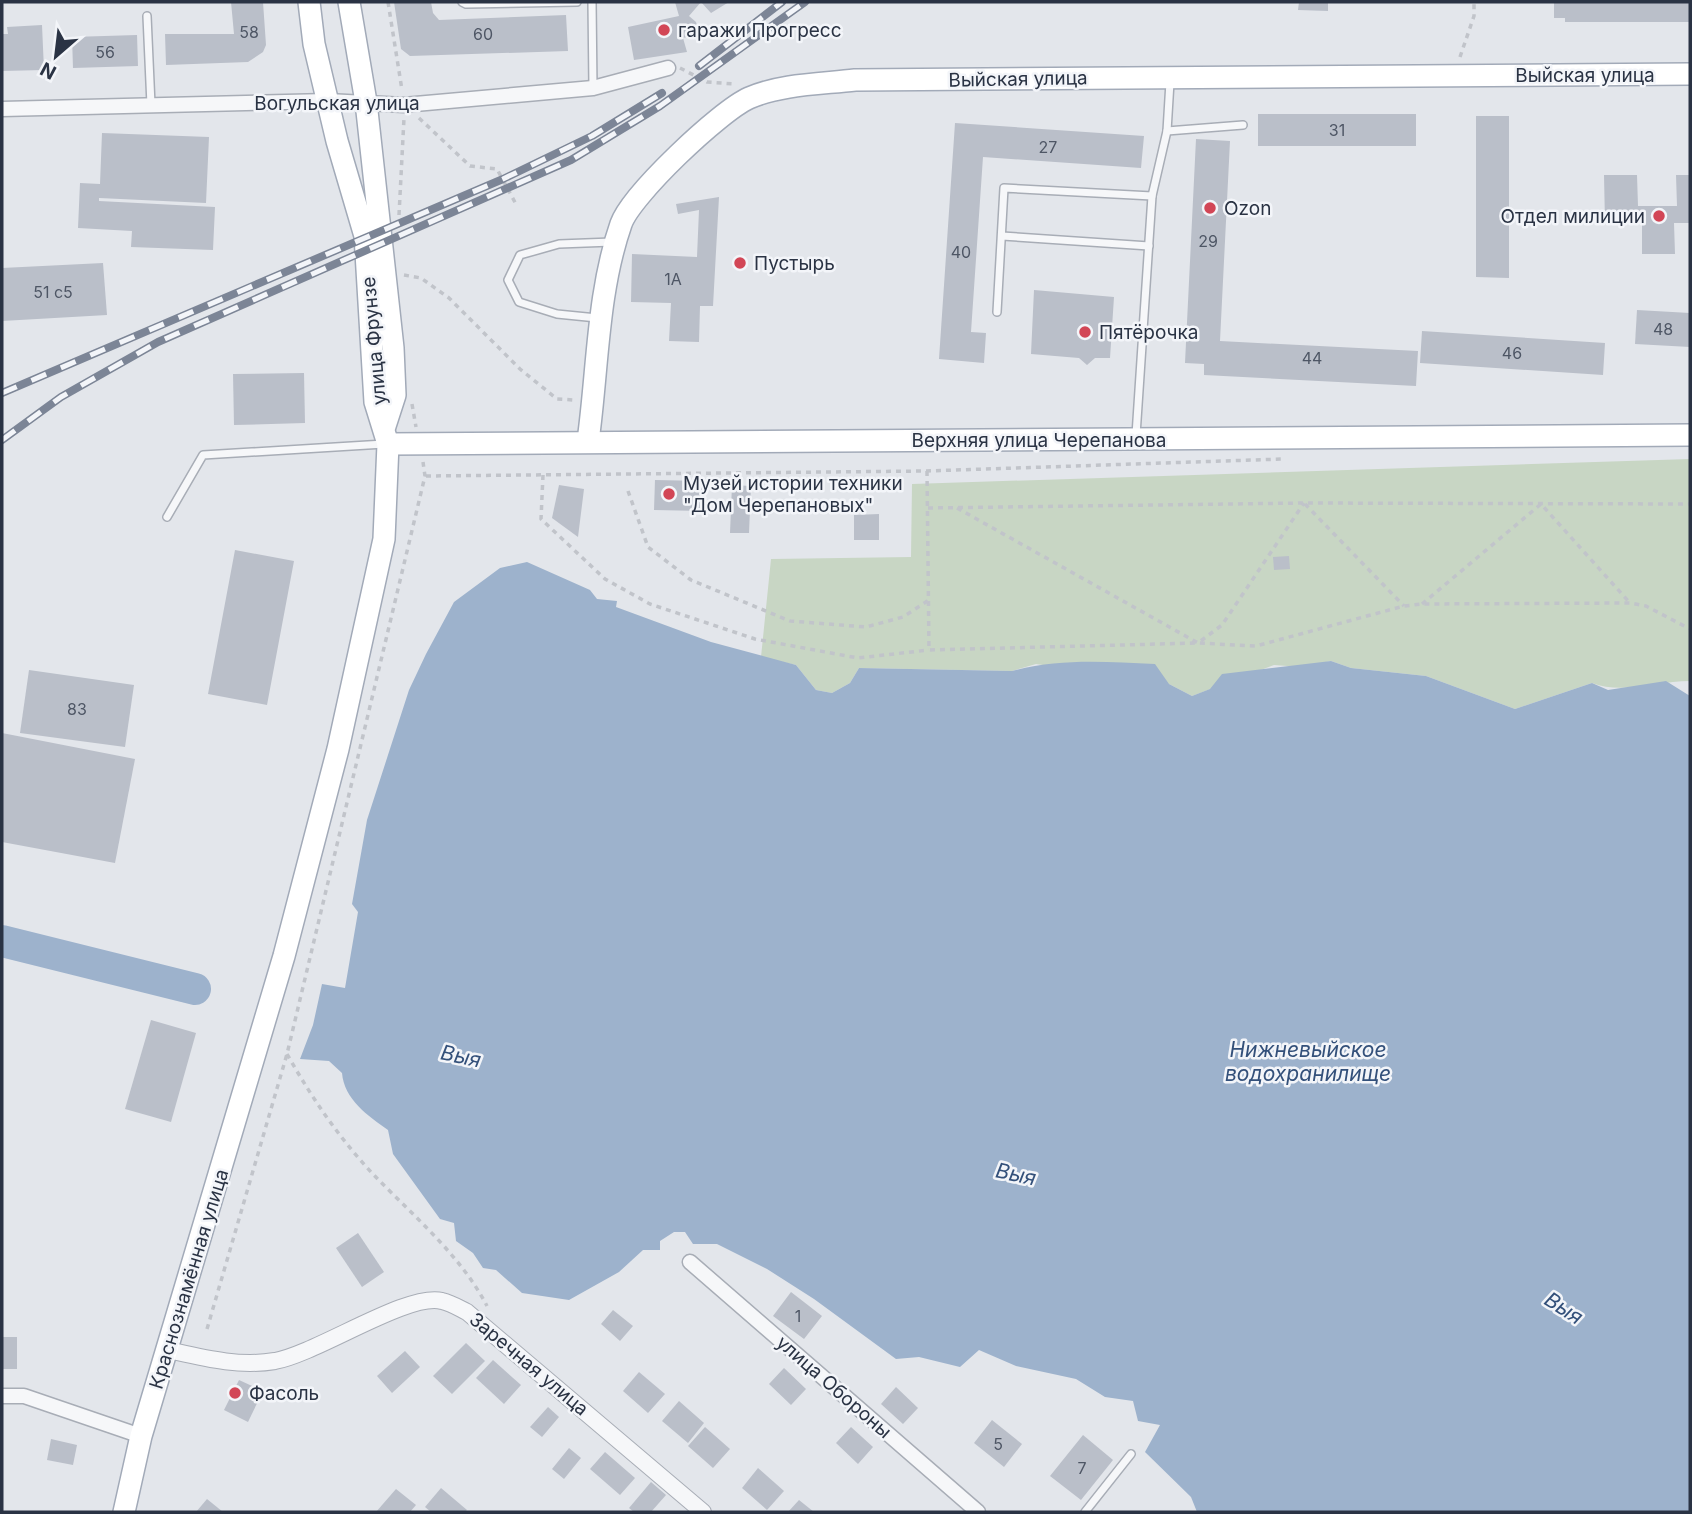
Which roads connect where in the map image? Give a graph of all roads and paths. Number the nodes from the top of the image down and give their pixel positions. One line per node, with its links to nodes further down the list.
1 (309, 2): 13 (main road, улица Фрунзе)
2 (349, 2): 14 (main road, улица Фрунзе)
3 (462, 2): 4 (lane)
4 (578, 2)
5 (592, 2): 12 (lane)
6 (1474, 2): 10 (path)
7 (147, 16): 15 (lane)
8 (668, 68): 12 (street, Вогульская улица)
9 (1690, 74): 10 (main road, Выйская улица)
10 (1454, 75): 11 (main road, Выйская улица)
11 (1170, 77): 19 (lane); 23 (main road, Выйская улица)
12 (593, 89): 16 (street, Вогульская улица)
13 (327, 101): 14 (street, Вогульская улица); 15 (street, Вогульская улица); 29 (main road, улица Фрунзе)
14 (366, 102): 16 (street, Вогульская улица); 29 (main road, улица Фрунзе)
15 (151, 104): 17 (street, Вогульская улица)
16 (404, 104): 21 (path)
17 (2, 108)
18 (1243, 125): 19 (lane)
19 (1167, 131): 20 (lane)
20 (1152, 196): 22 (lane); 24 (lane)
21 (517, 206)
22 (1002, 236): 24 (lane); 26 (lane)
23 (616, 242): 27 (main road, Выйская улица); 27 (lane)
24 (1149, 246): 31 (lane)
25 (397, 273): 28 (path)
26 (997, 312)
27 (602, 318): 28 (main road, Выйская улица)
28 (595, 395): 32 (main road, Выйская улица)
29 (387, 435): 32 (main road, Верхняя улица Черепанова); 43 (lane); 56 (main road, Краснознамённая улица)
30 (1690, 435): 31 (main road, Верхняя улица Черепанова)
31 (1136, 439): 32 (main road, Верхняя улица Черепанова)
32 (588, 441)
33 (1282, 459): 34 (path)
34 (927, 471): 35 (path); 42 (path)
35 (543, 474): 36 (path); 50 (path)
36 (425, 475)
37 (628, 491): 44 (path)
38 (1304, 503): 39 (path); 41 (path); 47 (path); 49 (path)
39 (1541, 504): 40 (path); 45 (path); 46 (path)
40 (1690, 504)
41 (955, 507): 42 (path); 49 (path)
42 (928, 508): 44 (path)
43 (167, 517)
44 (929, 600): 50 (path)
45 (1630, 603): 46 (path); 48 (path)
46 (1422, 604): 47 (path)
47 (1404, 606): 49 (path)
48 (1690, 629)
49 (1198, 643): 50 (path)
50 (929, 650)
51 (310, 958): 52 (path)
52 (287, 1054): 54 (path); 55 (path)
53 (690, 1262): 62 (street, улица Обороны)
54 (489, 1311)
55 (207, 1329)
56 (168, 1350): 58 (main road, Краснознамённая улица); 61 (street, Заречная улица)
57 (2, 1396): 58 (street)
58 (141, 1436): 60 (main road, Краснознамённая улица)
59 (1131, 1454): 63 (lane)
60 (129, 1509)
61 (703, 1512)
62 (978, 1512)
63 (1085, 1512)

